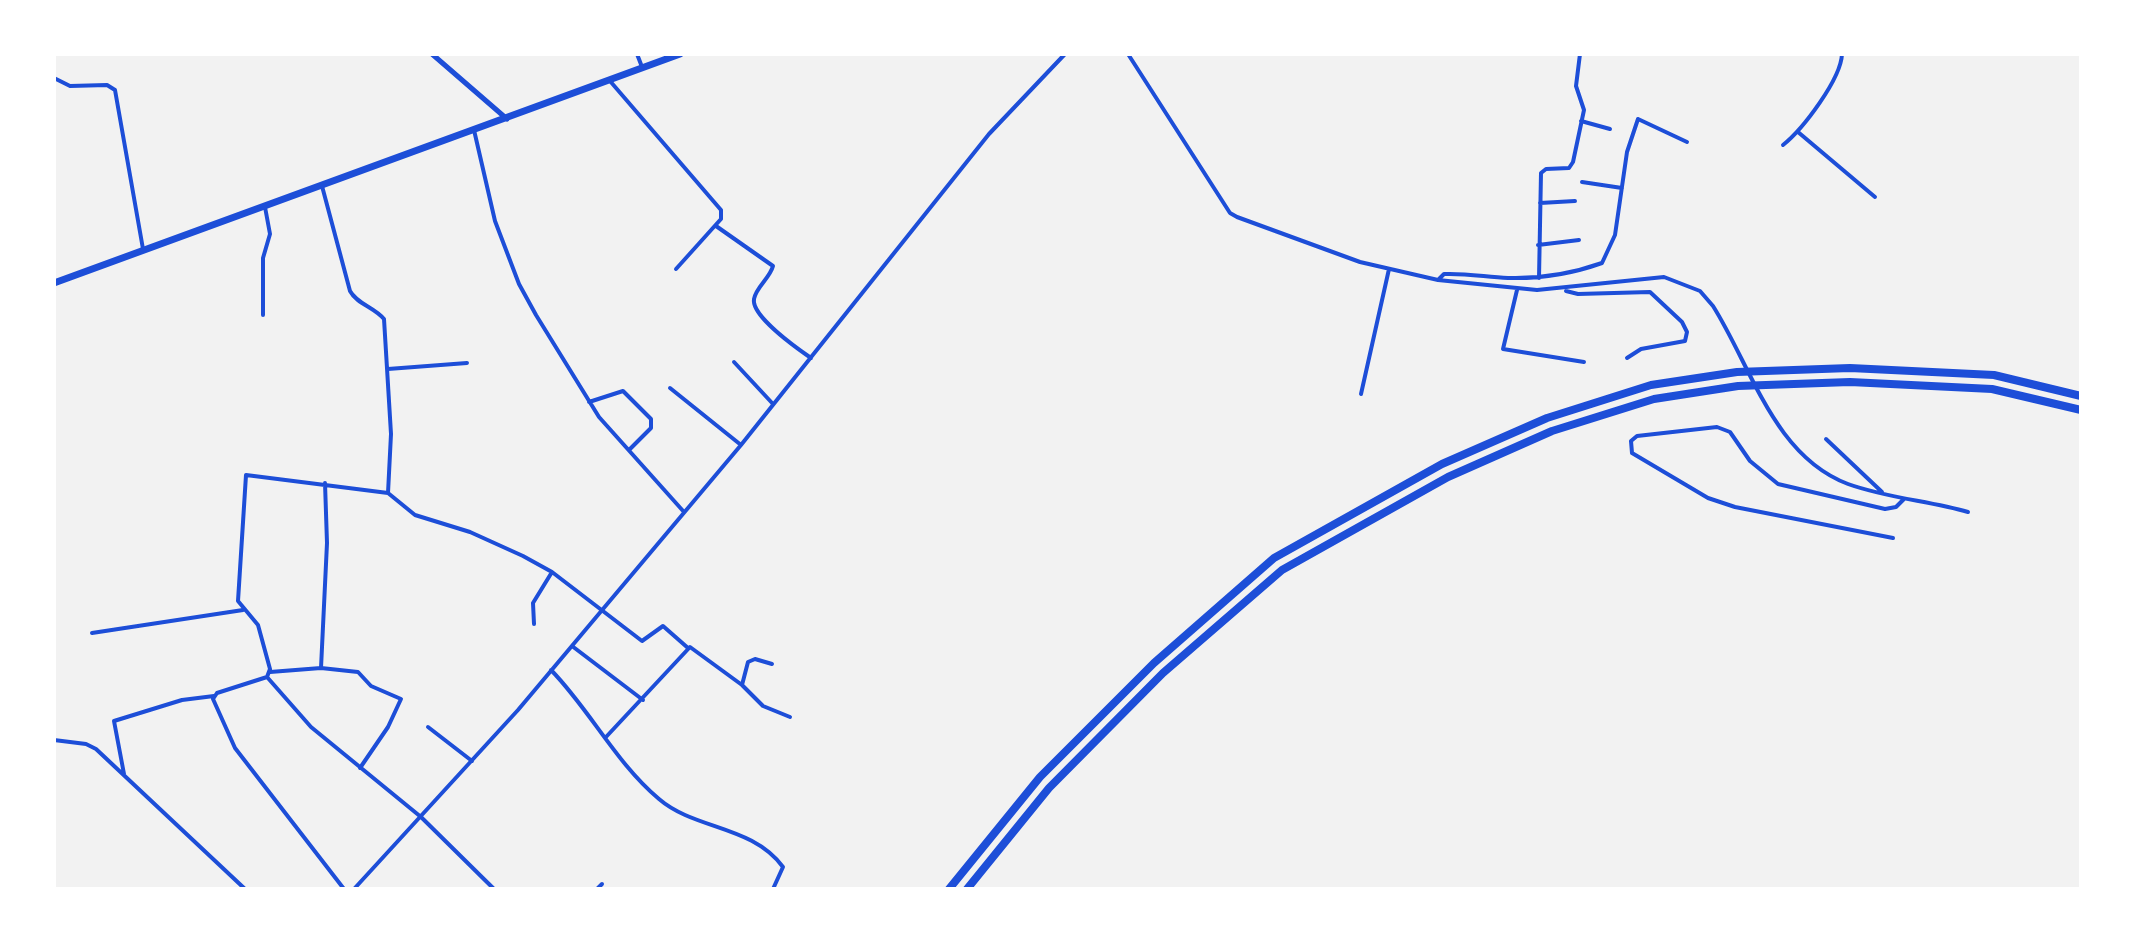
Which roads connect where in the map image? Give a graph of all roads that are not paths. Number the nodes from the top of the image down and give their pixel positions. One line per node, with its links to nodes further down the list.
1 (432, 54): 13 (street)
2 (567, 54): 3 (street)
3 (587, 54)
4 (637, 54): 10 (street)
5 (680, 54): 10 (highway)
6 (1065, 54): 39 (street)
7 (1128, 54): 32 (street)
8 (1580, 54): 14 (street)
9 (1842, 54): 17 (street)
10 (642, 67): 12 (highway)
11 (54, 78): 30 (street)
12 (608, 79): 13 (highway); 27 (street)
13 (508, 120): 16 (highway)
14 (1581, 121): 15 (street); 25 (street)
15 (1610, 129)
16 (474, 130): 21 (highway); 48 (street)
17 (1798, 132): 19 (street); 23 (street)
18 (1687, 142): 22 (street)
19 (1783, 145)
20 (1582, 182): 22 (street)
21 (322, 186): 26 (highway); 44 (street)
22 (1622, 188): 33 (street)
23 (1875, 197)
24 (1575, 201): 25 (street)
25 (1540, 203): 29 (street)
26 (265, 207): 30 (highway); 38 (street)
27 (715, 225): 31 (street); 39 (street)
28 (1579, 240): 29 (street)
29 (1538, 245): 33 (street)
30 (144, 251): 35 (highway)
31 (676, 269)
32 (1389, 269): 34 (street); 46 (street)
33 (1539, 278): 34 (street)
34 (1438, 280): 37 (street)
35 (54, 283)
36 (1562, 289): 37 (street); 40 (street); 56 (street)
37 (1517, 290): 42 (street)
38 (263, 315)
39 (811, 358): 49 (street)
40 (1627, 358)
41 (734, 362): 49 (street)
42 (1584, 362)
43 (467, 363): 44 (street)
44 (388, 369): 55 (street)
45 (670, 388): 52 (street)
46 (1361, 394)
47 (2081, 396): 88 (highway)
48 (589, 402): 53 (street); 53 (street)
49 (773, 404): 52 (street)
50 (2081, 410): 89 (highway)
51 (1826, 439): 56 (street)
52 (741, 445): 58 (street)
53 (629, 450): 58 (street)
54 (325, 483): 55 (street); 62 (street); 69 (street)
55 (388, 493): 61 (street)
56 (1884, 493): 57 (street)
57 (1904, 498): 59 (street); 60 (street)
58 (684, 512): 63 (street)
59 (1968, 512)
60 (1893, 538)
61 (552, 572): 63 (street); 64 (street)
62 (243, 610): 65 (street); 71 (street)
63 (602, 610): 66 (street); 67 (street)
64 (534, 624)
65 (92, 633)
66 (572, 646): 70 (street); 74 (street)
67 (688, 648): 72 (street); 74 (street)
68 (772, 664): 72 (street)
69 (321, 668): 71 (street); 80 (street)
70 (551, 670): 77 (street); 79 (street)
71 (269, 674): 73 (street); 80 (street)
72 (742, 685): 75 (street)
73 (214, 696): 81 (street); 84 (street)
74 (643, 700): 77 (street)
75 (790, 717)
76 (428, 727): 79 (street)
77 (606, 737): 87 (street)
78 (54, 740): 81 (street)
79 (472, 761): 82 (street)
80 (360, 768): 82 (street)
81 (125, 776): 83 (street)
82 (421, 817): 85 (street); 86 (street)
83 (245, 889)
84 (344, 889)
85 (354, 889)
86 (494, 889)
87 (773, 889)
88 (949, 889)
89 (967, 889)

